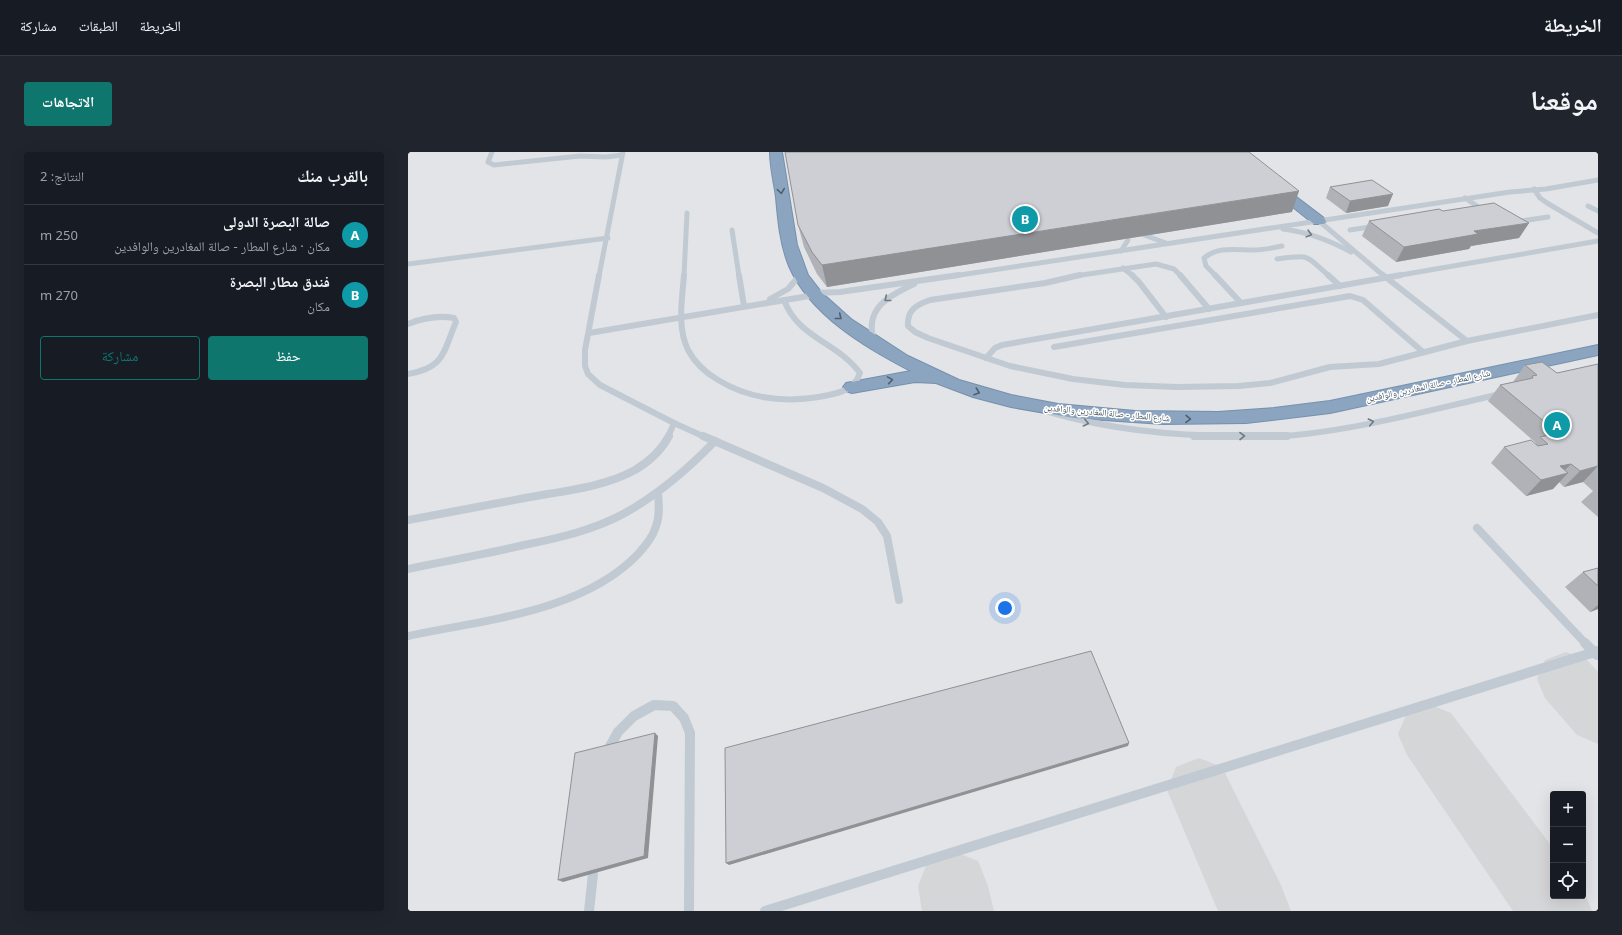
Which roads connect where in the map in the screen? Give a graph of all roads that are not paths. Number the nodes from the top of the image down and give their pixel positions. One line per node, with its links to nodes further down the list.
1 (492, 152): 4 (lane)
2 (776, 152): 32 (highway, شارع المطار - صالة المغادرين والوافدين, one-way to 32)
3 (1230, 152): 14 (highway)
4 (581, 154): 5 (lane)
5 (622, 154): 23 (lane)
6 (1598, 180): 7 (lane)
7 (1534, 189): 8 (lane); 22 (lane)
8 (1465, 198): 12 (lane); 14 (lane)
9 (1588, 206): 10 (lane)
10 (1598, 211)
11 (687, 213): 43 (lane)
12 (1482, 214)
13 (1548, 217): 16 (lane)
14 (1319, 221): 19 (lane); 29 (lane)
15 (1123, 222): 18 (lane)
16 (1511, 222)
17 (1380, 225): 21 (lane)
18 (1128, 228): 25 (lane); 27 (lane)
19 (1270, 228): 25 (lane); 29 (lane, one-way to 29)
20 (732, 230): 40 (lane)
21 (1350, 230)
22 (1598, 233)
23 (608, 238): 30 (lane); 46 (lane)
24 (1598, 241): 33 (lane)
25 (1167, 244): 27 (lane)
26 (1282, 246): 39 (lane)
27 (1121, 251): 34 (lane)
28 (1277, 259): 35 (lane)
29 (1365, 259): 33 (lane)
30 (408, 264)
31 (1123, 268): 41 (lane); 44 (lane); 52 (lane)
32 (801, 273): 36 (highway, شارع المطار - صالة المغادرين والوافدين); 38 (lane)
33 (1386, 278): 35 (lane); 47 (lane)
34 (936, 279): 36 (lane); 48 (lane, one-way to 48)
35 (1340, 286): 39 (lane)
36 (815, 294): 37 (lane); 48 (highway, شارع المطار - صالة المغادرين والوافدين, one-way to 48)
37 (784, 300): 38 (lane); 55 (lane)
38 (760, 304): 40 (lane)
39 (1241, 304): 41 (lane)
40 (744, 306): 43 (lane)
41 (1209, 309): 44 (lane)
42 (1598, 315): 47 (lane)
43 (682, 317): 46 (lane); 55 (lane)
44 (1166, 317): 52 (lane)
45 (408, 324): 53 (lane)
46 (589, 333): 58 (lane)
47 (1467, 341): 51 (lane)
48 (874, 342): 54 (highway, شارع المطار - صالة المغادرين والوافدين)
49 (1054, 347): 51 (lane)
50 (1598, 350): 57 (highway, شارع المطار - صالة المغادرين والوافدين, one-way to 50)
51 (1423, 352): 52 (lane)
52 (986, 358)
53 (408, 374)
54 (959, 385): 55 (highway, one-way to 54); 57 (highway, شارع المطار - صالة المغادرين والوافدين, one-way to 57)
55 (852, 387)
56 (1507, 392): 57 (lane, one-way to 56)
57 (1021, 404)
58 (674, 422): 59 (lane); 61 (lane)
59 (715, 441): 60 (lane); 64 (lane)
60 (658, 493): 63 (lane); 65 (lane)
61 (408, 520)
62 (1476, 528): 66 (lane)
63 (408, 569)
64 (899, 600)
65 (408, 636)
66 (1597, 653): 71 (lane)
67 (608, 750): 70 (lane)
68 (593, 874): 69 (lane)
69 (588, 911)
70 (689, 911)
71 (765, 911)

